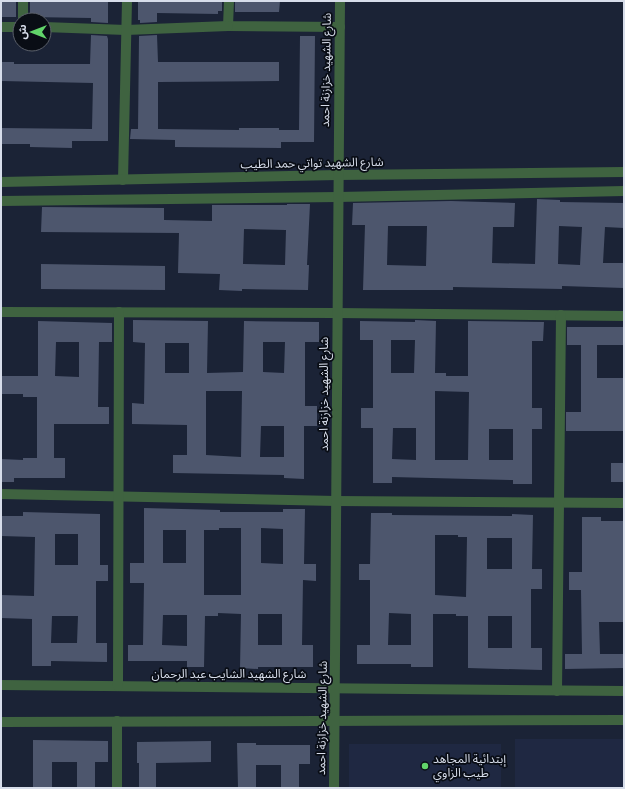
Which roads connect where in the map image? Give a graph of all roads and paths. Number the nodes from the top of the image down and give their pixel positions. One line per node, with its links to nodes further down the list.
1 (23, 1): 5 (street)
2 (127, 1): 11 (street)
3 (228, 1): 6 (street)
4 (340, 1): 10 (street, شارع الشهيد خزازنة احمد)
5 (23, 12)
6 (228, 26): 10 (street); 11 (street)
7 (1, 27): 8 (street)
8 (12, 27)
9 (52, 28): 11 (street)
10 (340, 28): 13 (street, شارع الشهيد خزازنة احمد)
11 (126, 30): 14 (street)
12 (624, 172): 13 (street, شارع الشهيد تواتي حمد الطيب)
13 (338, 175): 14 (street, شارع الشهيد تواتي حمد الطيب); 17 (street, شارع الشهيد خزازنة احمد)
14 (123, 180): 15 (street, شارع الشهيد تواتي حمد الطيب)
15 (1, 182)
16 (624, 191): 17 (street)
17 (338, 197): 18 (street); 21 (street, شارع الشهيد خزازنة احمد)
18 (1, 201)
19 (1, 312): 20 (street)
20 (119, 312): 21 (street); 25 (street)
21 (337, 313): 22 (street); 26 (street, شارع الشهيد خزازنة احمد)
22 (561, 315): 23 (street); 27 (street)
23 (624, 316)
24 (1, 494): 25 (street)
25 (119, 497): 26 (street); 30 (street)
26 (336, 501): 27 (street); 31 (street, شارع الشهيد خزازنة احمد)
27 (559, 503): 28 (street); 32 (street)
28 (624, 504)
29 (1, 685): 30 (street, شارع الشهيد الشايب عبد الرحمان)
30 (118, 686): 31 (street, شارع الشهيد الشايب عبد الرحمان)
31 (335, 688): 32 (street, شارع الشهيد الشايب عبد الرحمان); 36 (street, شارع الشهيد خزازنة احمد)
32 (557, 691): 33 (street, شارع الشهيد الشايب عبد الرحمان)
33 (624, 691)
34 (624, 720): 36 (street)
35 (117, 721): 36 (street); 37 (street); 38 (street)
36 (335, 721): 39 (street, شارع الشهيد خزازنة احمد)
37 (1, 722)
38 (117, 788)
39 (334, 788)

